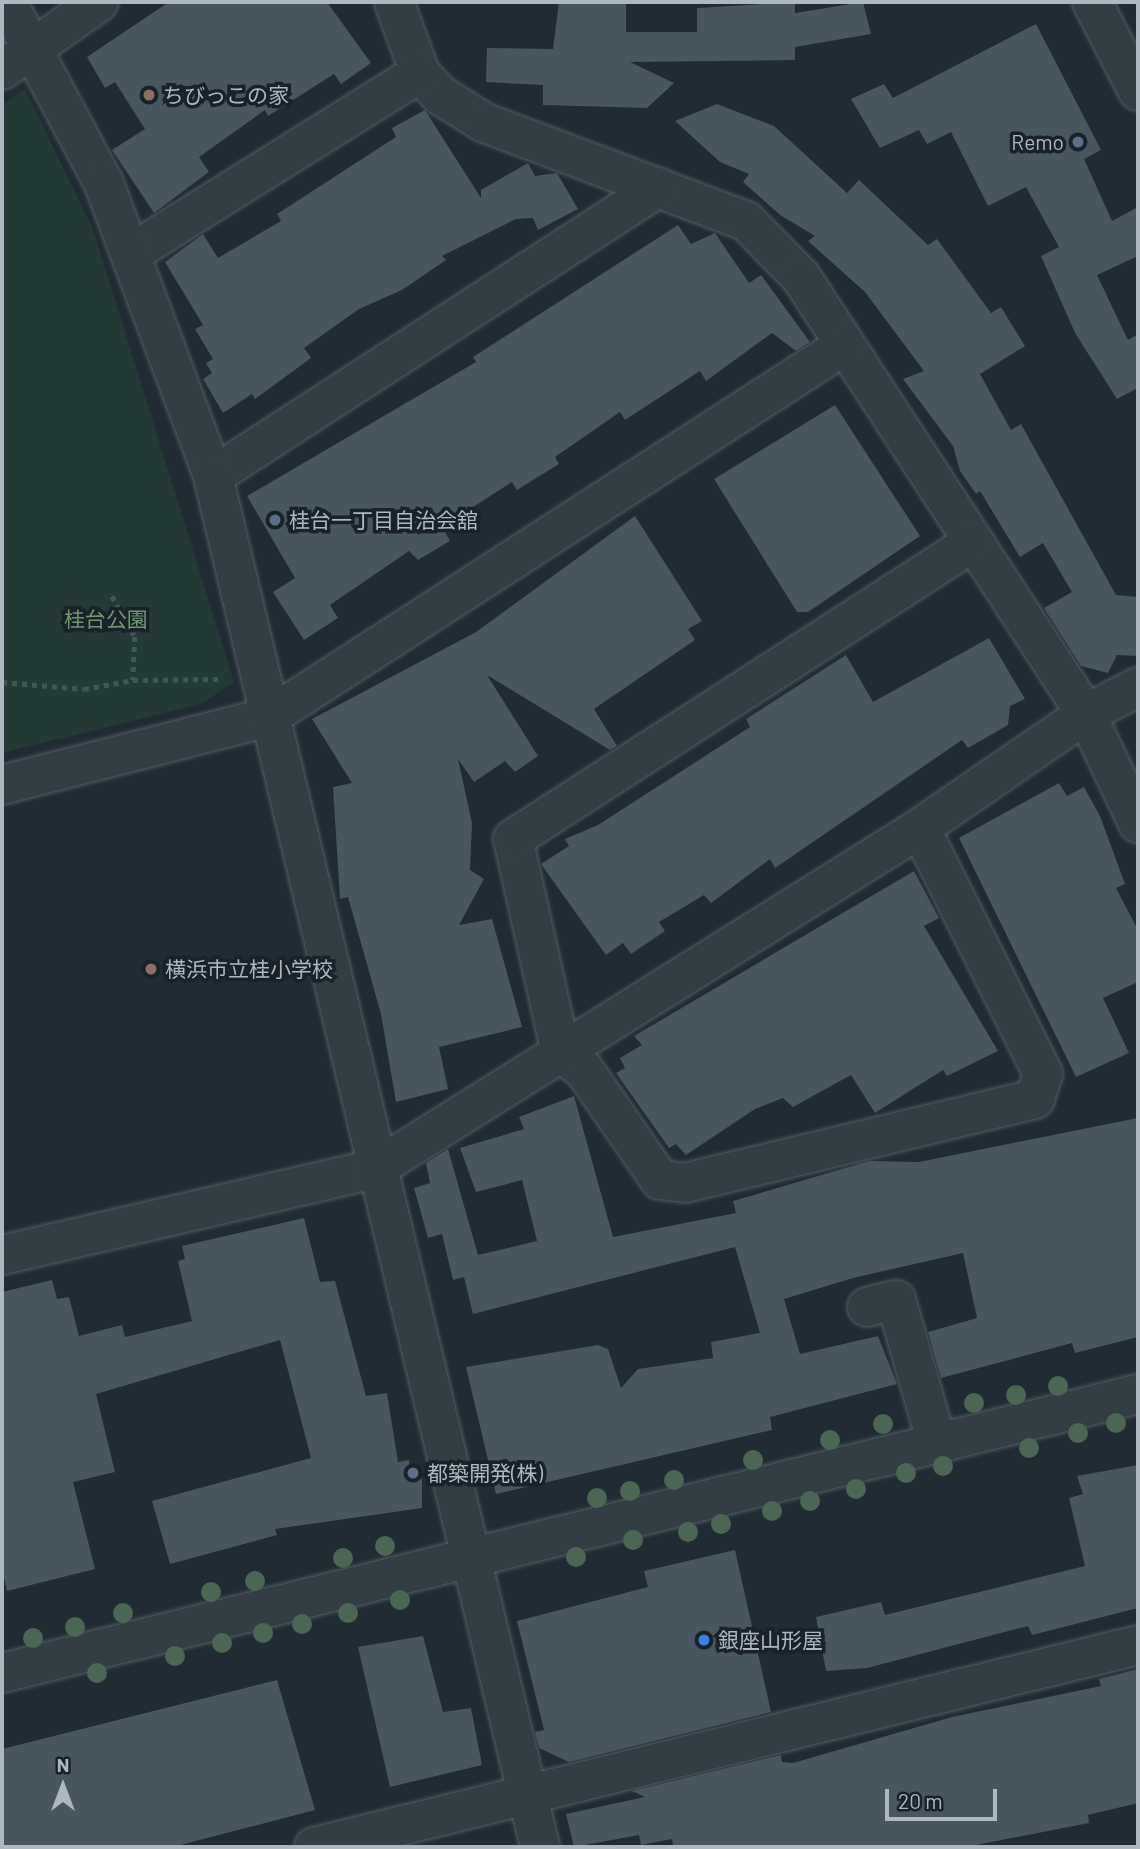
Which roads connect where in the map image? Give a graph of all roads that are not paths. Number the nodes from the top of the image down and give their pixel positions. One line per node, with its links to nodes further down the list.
1 (7, 2): 5 (street)
2 (99, 2): 5 (street)
3 (394, 2): 6 (street)
4 (1092, 2): 7 (street)
5 (17, 60): 9 (street)
6 (420, 73): 8 (street); 9 (street)
7 (1138, 91)
8 (659, 187): 10 (street); 11 (street)
9 (133, 252): 11 (street)
10 (845, 345): 12 (street); 15 (street)
11 (213, 476): 15 (street)
12 (972, 543): 14 (street); 19 (street)
13 (1138, 687): 14 (street)
14 (1086, 714): 17 (street); 18 (street)
15 (269, 718): 16 (street); 20 (street)
16 (2, 785)
17 (1138, 823)
18 (920, 828): 19 (street); 19 (street)
19 (561, 1053): 20 (street)
20 (375, 1170): 21 (street); 25 (street)
21 (2, 1255)
22 (895, 1300): 24 (street)
23 (1138, 1394): 24 (street)
24 (937, 1444): 25 (street)
25 (472, 1559): 27 (street); 28 (street)
26 (1138, 1645): 28 (street)
27 (2, 1673)
28 (528, 1794): 29 (street); 30 (street)
29 (313, 1847)
30 (540, 1847)

